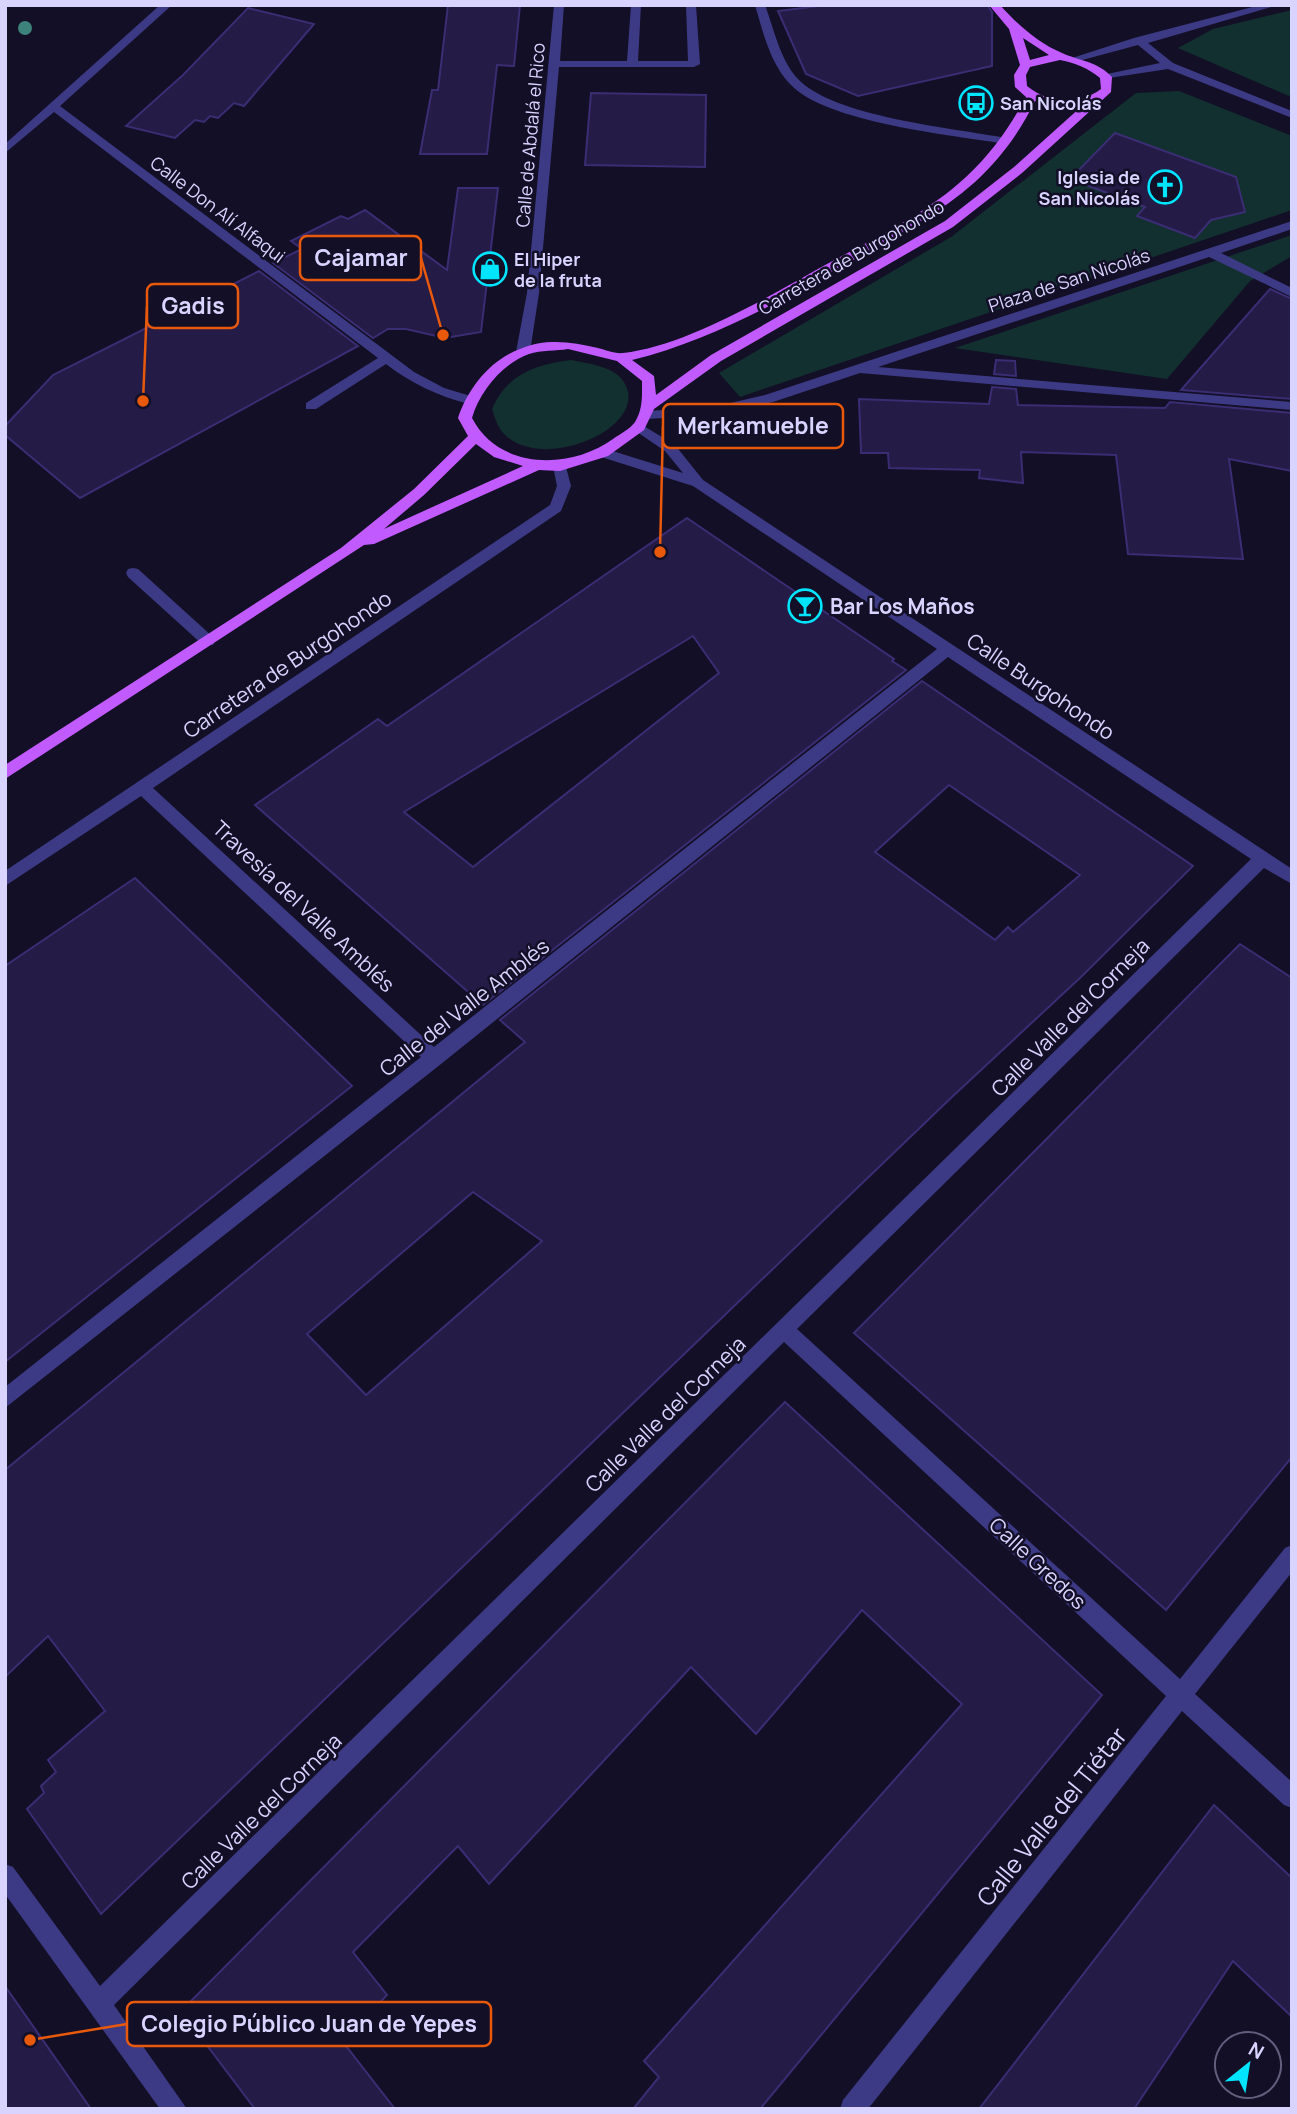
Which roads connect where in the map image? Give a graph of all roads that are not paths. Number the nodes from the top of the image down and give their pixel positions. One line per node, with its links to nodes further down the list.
1 (167, 5): 19 (street)
2 (559, 5): 12 (street, Calle de Abdalá el Rico)
3 (636, 5): 13 (street)
4 (691, 5): 13 (street)
5 (760, 5): 21 (street)
6 (994, 5): 8 (main road)
7 (1273, 5): 9 (street)
8 (1014, 28): 10 (main road); 14 (main road)
9 (1138, 40): 11 (street); 15 (street)
10 (1060, 57): 11 (main road); 14 (main road)
11 (1075, 59): 16 (main road)
12 (554, 64): 13 (street); 26 (street, Calle de Abdalá el Rico)
13 (632, 64)
14 (1026, 65): 17 (main road)
15 (1169, 65): 16 (street); 20 (street)
16 (1106, 77): 18 (main road)
17 (1032, 97): 18 (main road); 21 (main road, Carretera de Burgohondo)
18 (1095, 101): 33 (main road, Carretera de Burgohondo)
19 (54, 107): 22 (street); 27 (street, Calle Don Alí Alfaqui)
20 (1292, 115)
21 (1006, 141): 28 (main road, Carretera de Burgohondo)
22 (5, 150)
23 (1292, 225): 24 (street, Plaza de San Nicolás)
24 (1210, 252): 25 (street); 29 (street, Plaza de San Nicolás)
25 (1292, 293)
26 (523, 352): 28 (main road); 30 (main road)
27 (387, 358): 30 (street, Calle Don Alí Alfaqui); 31 (street)
28 (621, 358): 33 (main road)
29 (857, 369): 32 (street, Plaza de San Nicolás); 33 (street, Plaza de San Nicolás)
30 (469, 400): 35 (main road)
31 (311, 406)
32 (1292, 406)
33 (648, 410): 34 (main road)
34 (639, 427): 36 (main road); 39 (street, Calle Burgohondo)
35 (475, 437): 37 (main road); 40 (main road)
36 (603, 453): 38 (main road); 39 (street, Calle Burgohondo)
37 (537, 465): 38 (main road); 40 (main road)
38 (560, 466): 45 (street, Carretera de Burgohondo)
39 (698, 483): 43 (street, Calle Burgohondo)
40 (346, 552): 42 (main road)
41 (133, 573): 42 (street)
42 (208, 641): 44 (main road)
43 (948, 649): 46 (street, Calle Burgohondo); 49 (street, Calle del Valle Amblés)
44 (5, 773)
45 (141, 787): 48 (street, Carretera de Burgohondo); 49 (street, Travesía del Valle Amblés)
46 (1263, 858): 47 (street, Calle Burgohondo); 50 (street, Calle Valle del Corneja)
47 (1292, 878)
48 (5, 880)
49 (435, 1059): 51 (street, Calle del Valle Amblés)
50 (784, 1330): 53 (street, Calle Gredos); 56 (street, Calle Valle del Corneja)
51 (5, 1399)
52 (1292, 1555): 53 (street, Calle Valle del Tiétar)
53 (1181, 1695): 54 (street, Calle Gredos); 58 (street, Calle Valle del Tiétar)
54 (1292, 1797)
55 (5, 1875): 56 (street)
56 (99, 2003): 57 (street)
57 (175, 2109)
58 (852, 2109)

